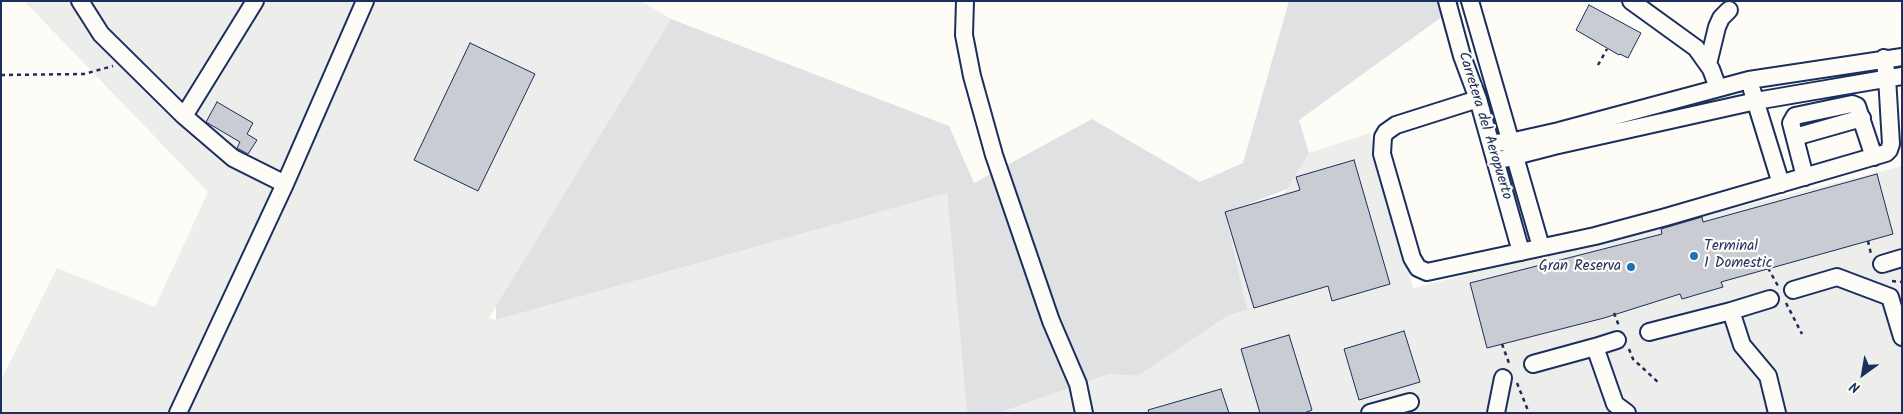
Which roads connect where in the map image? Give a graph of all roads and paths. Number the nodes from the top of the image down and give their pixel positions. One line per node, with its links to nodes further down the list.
1 (80, 1): 12 (street)
2 (255, 1): 21 (street)
3 (365, 1): 27 (street)
4 (965, 1): 46 (street)
5 (1447, 1): 19 (street, Carretera del Aeropuerto)
6 (1470, 1): 23 (street, Carretera del Aeropuerto)
7 (1631, 1): 13 (street)
8 (1728, 10): 13 (street)
9 (1607, 49): 14 (path)
10 (1902, 57): 11 (street)
11 (1884, 58): 16 (street); 17 (street)
12 (130, 62): 15 (path); 21 (street)
13 (1708, 64): 18 (street)
14 (1598, 65)
15 (1, 75)
16 (1894, 77): 20 (street); 24 (street)
17 (1749, 80): 18 (street); 20 (street)
18 (1718, 88): 23 (street)
19 (1478, 99): 22 (street, Carretera del Aeropuerto); 30 (street)
20 (1756, 101): 23 (street); 28 (street)
21 (184, 116): 27 (street)
22 (1490, 143): 23 (street); 25 (street, Carretera del Aeropuerto)
23 (1512, 149): 25 (street); 29 (street, Carretera del Aeropuerto)
24 (1874, 157): 26 (street); 26 (street)
25 (1496, 161): 30 (street, Carretera del Aeropuerto)
26 (1805, 177): 28 (street)
27 (284, 184): 45 (street)
28 (1781, 184): 29 (street)
29 (1541, 247): 30 (street)
30 (1521, 252)
31 (1902, 258): 32 (street)
32 (1882, 264)
33 (1793, 290): 39 (street)
34 (1770, 299): 35 (street)
35 (1730, 311): 37 (street); 50 (street)
36 (1614, 313): 38 (path)
37 (1649, 332)
38 (1621, 337): 40 (street); 43 (path)
39 (1902, 337)
40 (1595, 347): 41 (street); 49 (street)
41 (1532, 364)
42 (1503, 378): 48 (street)
43 (1660, 384)
44 (1410, 402): 47 (street)
45 (178, 413)
46 (1084, 413)
47 (1370, 413)
48 (1496, 413)
49 (1627, 413)
50 (1777, 413)

